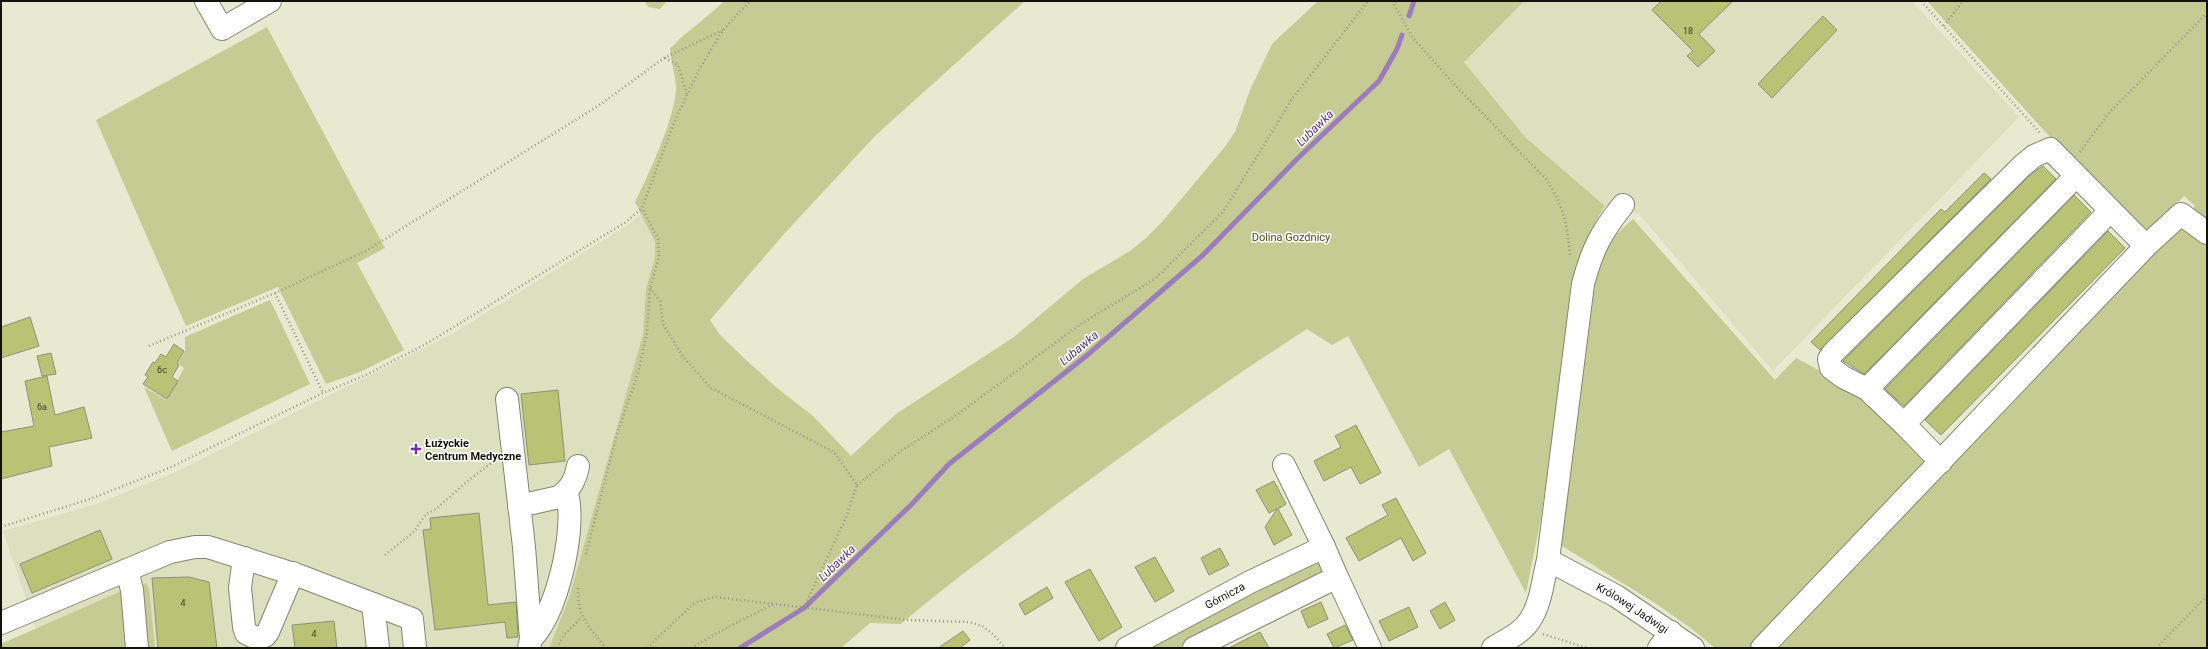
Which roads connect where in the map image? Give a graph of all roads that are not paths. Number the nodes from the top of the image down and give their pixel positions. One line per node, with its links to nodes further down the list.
1 (206, 1): 2 (street)
2 (270, 1)
3 (2072, 172): 5 (street); 8 (street); 8 (street)
4 (1623, 205): 18 (street)
5 (2110, 211): 7 (street); 10 (street)
6 (2207, 233): 7 (street)
7 (2146, 246): 11 (street)
8 (1867, 389): 10 (street)
9 (507, 399): 15 (street)
10 (1904, 424): 11 (street)
11 (1941, 462): 34 (street)
12 (1284, 465): 16 (street)
13 (578, 466): 14 (street)
14 (559, 497): 15 (street); 25 (street)
15 (519, 506): 25 (street)
16 (1324, 547): 21 (street); 29 (street, Górnicza)
17 (244, 558): 19 (street); 20 (street); 20 (street)
18 (1548, 560): 24 (street, Królowej Jadwigi); 32 (street)
19 (127, 570): 23 (street); 26 (street)
20 (292, 573): 22 (street)
21 (1337, 577): 30 (street); 31 (street)
22 (373, 604): 27 (street); 28 (street)
23 (1, 623)
24 (1665, 640): 33 (street, Królowej Jadwigi)
25 (530, 644)
26 (138, 648)
27 (378, 648)
28 (415, 648)
29 (1127, 648)
30 (1194, 648)
31 (1370, 648)
32 (1493, 648)
33 (1693, 648)
34 (1762, 648)

